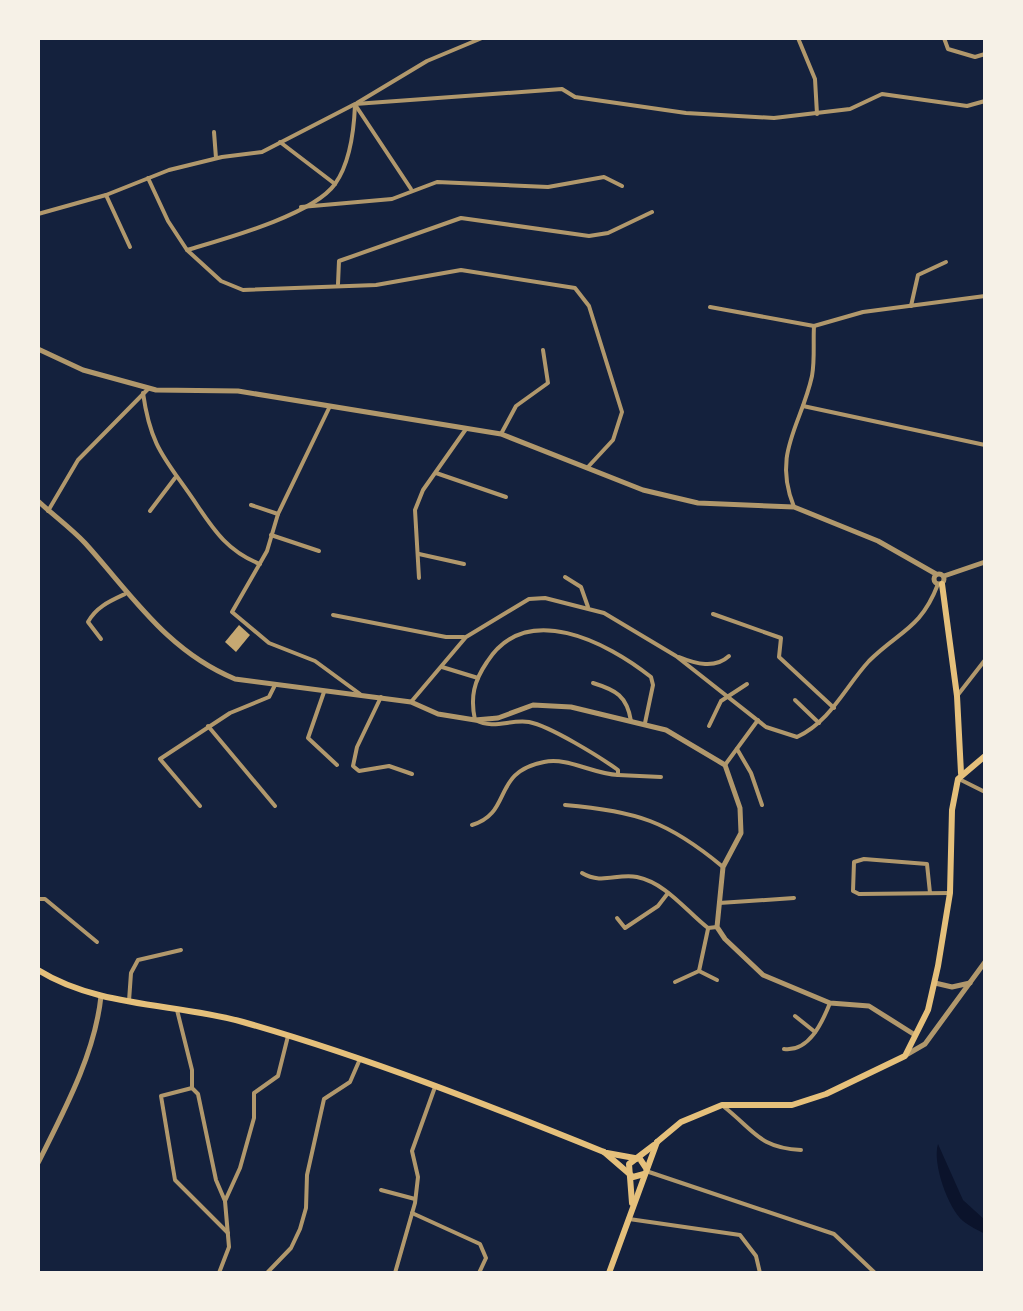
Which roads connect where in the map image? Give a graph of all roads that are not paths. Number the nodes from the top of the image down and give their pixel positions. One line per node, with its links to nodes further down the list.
1 (482, 38): 6 (street)
2 (798, 38): 7 (street)
3 (944, 38): 4 (street)
4 (985, 54)
5 (985, 101): 7 (street)
6 (355, 104): 7 (street); 9 (street); 12 (street); 14 (street)
7 (817, 114)
8 (214, 132): 10 (street)
9 (280, 142): 10 (street); 12 (street)
10 (216, 158): 11 (street)
11 (148, 178): 15 (street); 20 (street)
12 (335, 184): 16 (street)
13 (622, 186): 14 (street)
14 (411, 189): 16 (street)
15 (106, 195): 18 (street); 19 (street)
16 (301, 207): 20 (street)
17 (652, 212): 22 (street)
18 (38, 214)
19 (130, 247)
20 (187, 250): 22 (street)
21 (946, 262): 24 (street)
22 (338, 284): 36 (street)
23 (985, 296): 24 (street)
24 (911, 306): 26 (street)
25 (710, 307): 26 (street)
26 (814, 326): 32 (street)
27 (38, 349): 29 (street)
28 (543, 350): 34 (street)
29 (149, 388): 30 (street); 31 (street)
30 (143, 393): 38 (street); 43 (street)
31 (331, 404): 33 (street); 45 (street)
32 (803, 406): 35 (street); 42 (street)
33 (467, 429): 34 (street); 37 (street)
34 (501, 434): 36 (street)
35 (985, 445)
36 (587, 468): 42 (street)
37 (436, 473): 39 (street); 48 (street)
38 (175, 478): 44 (street); 50 (street)
39 (506, 497)
40 (38, 501): 43 (street)
41 (251, 505): 45 (street)
42 (794, 507): 52 (street)
43 (48, 511): 56 (street)
44 (150, 511)
45 (278, 514): 46 (street)
46 (271, 535): 47 (street); 50 (street)
47 (319, 551)
48 (419, 554): 51 (street); 54 (street)
49 (985, 562): 55 (street)
50 (260, 564): 71 (street)
51 (464, 564)
52 (936, 574): 55 (street); 55 (street)
53 (565, 577): 57 (street)
54 (419, 578)
55 (941, 581): 73 (main road); 77 (street)
56 (125, 594): 61 (street); 69 (street)
57 (588, 607): 60 (street); 62 (street)
58 (713, 614): 77 (street)
59 (333, 615): 60 (street)
60 (466, 637): 65 (street)
61 (101, 639)
62 (676, 656): 63 (street); 72 (street)
63 (729, 656)
64 (985, 660): 73 (street)
65 (442, 667): 66 (street); 76 (street)
66 (478, 678): 78 (street); 81 (street)
67 (593, 683): 80 (street)
68 (747, 684): 72 (street)
69 (275, 685): 70 (street); 83 (street)
70 (324, 692): 71 (street); 87 (street)
71 (362, 696): 74 (street)
72 (728, 696): 79 (street); 84 (street)
73 (957, 696): 91 (main road)
74 (381, 697): 76 (street); 89 (street)
75 (795, 700): 82 (street)
76 (411, 702): 78 (street)
77 (834, 708): 82 (street)
78 (475, 720): 80 (street); 90 (street)
79 (758, 720): 82 (street); 85 (street)
80 (631, 721): 81 (street)
81 (645, 723): 88 (street)
82 (819, 723)
83 (208, 726): 96 (street); 97 (street)
84 (709, 726)
85 (737, 749): 88 (street); 95 (street)
86 (985, 756): 91 (main road)
87 (337, 765)
88 (725, 765): 99 (street)
89 (412, 774)
90 (618, 775): 92 (street); 98 (street)
91 (959, 776): 93 (street); 103 (main road)
92 (661, 777)
93 (985, 792)
94 (565, 805): 99 (street)
95 (762, 805)
96 (200, 806)
97 (275, 806)
98 (472, 825)
99 (723, 867): 106 (street)
100 (582, 873): 101 (street)
101 (668, 893): 107 (street); 109 (street)
102 (930, 893): 102 (street); 103 (street)
103 (950, 893): 117 (main road)
104 (794, 898): 106 (street)
105 (38, 899): 110 (street)
106 (719, 903): 108 (street)
107 (617, 918)
108 (717, 927): 109 (street); 121 (street)
109 (708, 928): 114 (street)
110 (97, 942)
111 (181, 950): 120 (street)
112 (985, 962): 118 (street)
113 (38, 970): 119 (main road)
114 (699, 971): 115 (street); 116 (street)
115 (717, 980)
116 (675, 982)
117 (935, 983): 118 (street); 125 (main road)
118 (971, 983): 128 (street)
119 (101, 996): 120 (main road); 137 (street)
120 (129, 1001): 122 (main road)
121 (830, 1003): 124 (street); 125 (street)
122 (177, 1010): 126 (main road); 131 (street)
123 (795, 1016): 124 (street)
124 (815, 1032): 127 (street)
125 (915, 1035): 128 (main road)
126 (288, 1036): 129 (main road); 142 (street)
127 (784, 1049)
128 (905, 1056): 132 (main road)
129 (360, 1059): 130 (main road); 148 (street)
130 (437, 1085): 135 (main road); 141 (street)
131 (192, 1088): 142 (street); 146 (street)
132 (722, 1105): 133 (main road); 134 (street)
133 (657, 1142): 136 (main road); 138 (main road)
134 (801, 1150)
135 (604, 1152): 136 (main road); 139 (main road)
136 (637, 1159): 138 (main road); 139 (main road)
137 (38, 1163)
138 (646, 1171): 139 (main road); 143 (main road); 153 (street)
139 (629, 1173): 143 (main road)
140 (381, 1190): 141 (street)
141 (415, 1199): 144 (street)
142 (225, 1201): 146 (street)
143 (632, 1211): 145 (main road)
144 (412, 1213): 149 (street); 150 (street)
145 (629, 1219): 151 (main road); 152 (street)
146 (228, 1233): 147 (street)
147 (219, 1273)
148 (267, 1273)
149 (395, 1273)
150 (479, 1273)
151 (609, 1273)
152 (760, 1273)
153 (875, 1273)

